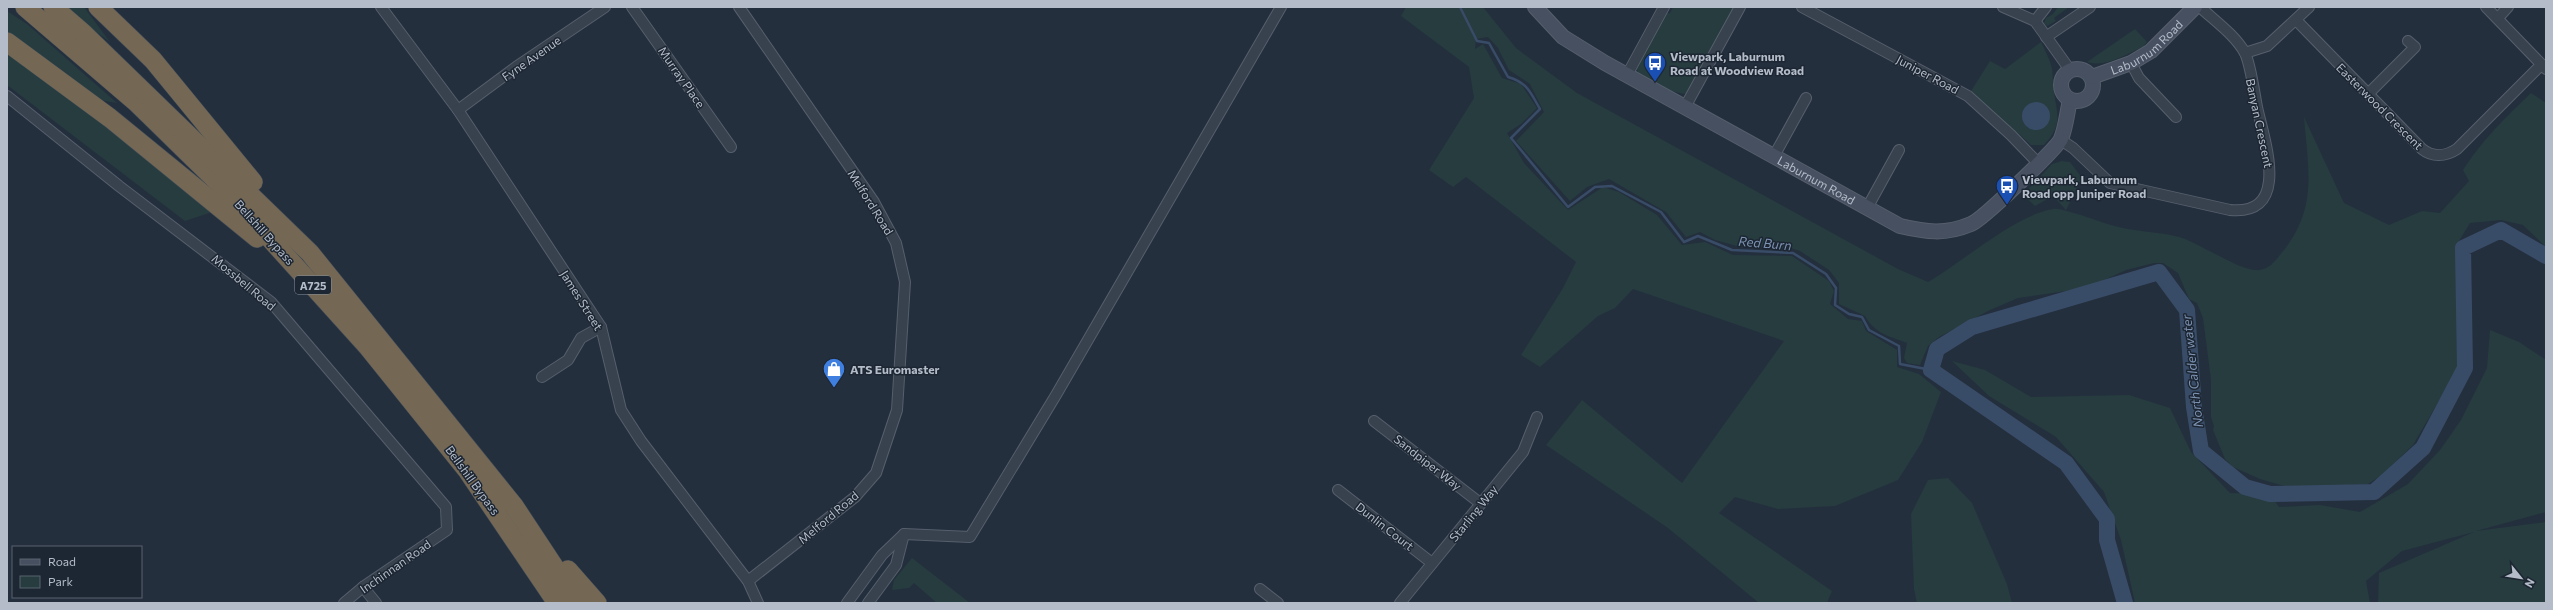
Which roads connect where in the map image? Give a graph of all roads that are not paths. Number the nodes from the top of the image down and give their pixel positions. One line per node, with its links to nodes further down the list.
1 (25, 7): 47 (highway, Bellshill Bypass / A725)
2 (53, 7): 46 (highway, Bellshill Bypass / A725)
3 (98, 7): 46 (highway, A725)
4 (381, 7): 38 (street, James Street)
5 (605, 7): 38 (street, Fyne Avenue)
6 (632, 7): 41 (street, Murray Place)
7 (1281, 7): 56 (street)
8 (1535, 7): 31 (street, Laburnum Road)
9 (1664, 7): 31 (street)
10 (1740, 7): 37 (street)
11 (1802, 7): 44 (street, Juniper Road)
12 (2003, 7): 23 (street)
13 (2046, 7): 23 (street)
14 (2090, 7): 24 (street)
15 (2194, 7): 28 (street, Laburnum Road)
16 (2200, 7): 27 (street, Banyan Crescent)
17 (2309, 7): 22 (street)
18 (2486, 7): 21 (street)
19 (2508, 7): 21 (street)
20 (744, 9): 59 (street, Melford Road)
21 (2498, 18): 29 (street)
22 (2296, 20): 27 (street); 33 (street, Easterwood Crescent)
23 (2035, 21): 24 (street)
24 (2046, 37): 30 (street)
25 (2408, 41): 33 (street)
26 (7, 42): 47 (highway)
27 (2245, 54): 40 (street, Banyan Crescent)
28 (2131, 63): 32 (street, Laburnum Road); 39 (street)
29 (2544, 67): 33 (street, Easterwood Crescent)
30 (2070, 70): 32 (street); 36 (street)
31 (1627, 75): 37 (street, Laburnum Road)
32 (2092, 77): 36 (street)
33 (2368, 94)
34 (7, 96): 55 (street, Mossbell Road)
35 (1806, 98): 43 (street)
36 (2070, 100): 40 (street, Laburnum Road)
37 (1685, 107): 43 (street, Laburnum Road)
38 (458, 110): 48 (street, James Street)
39 (2176, 117)
40 (2060, 140): 44 (street, Laburnum Road)
41 (731, 147)
42 (1899, 150): 45 (street)
43 (1774, 156): 45 (street, Laburnum Road)
44 (2038, 163): 45 (street, Laburnum Road)
45 (1867, 208)
46 (310, 253): 54 (highway, Bellshill Bypass / A725)
47 (306, 278): 57 (highway, Bellshill Bypass / A725)
48 (602, 327): 49 (street); 59 (street, James Street)
49 (542, 377)
50 (1537, 417): 53 (street, Starling Way)
51 (1374, 421): 53 (street, Sandpiper Way)
52 (1338, 490): 58 (street, Dunlin Court)
53 (1480, 503): 58 (street, Starling Way)
54 (514, 506): 66 (highway, Bellshill Bypass / A725); 67 (highway)
55 (447, 530): 60 (street, Inchinnan Road)
56 (904, 534): 69 (street); 70 (street)
57 (519, 544): 64 (highway); 65 (highway, Bellshill Bypass / A725)
58 (1432, 563): 72 (street, Starling Way)
59 (748, 581): 68 (street, James Street)
60 (363, 588): 62 (street, Inchinnan Road); 63 (street)
61 (1260, 589): 71 (street)
62 (344, 603)
63 (376, 603)
64 (545, 603)
65 (557, 603)
66 (578, 603)
67 (596, 603)
68 (758, 603)
69 (847, 603)
70 (868, 603)
71 (1278, 603)
72 (1400, 603)

